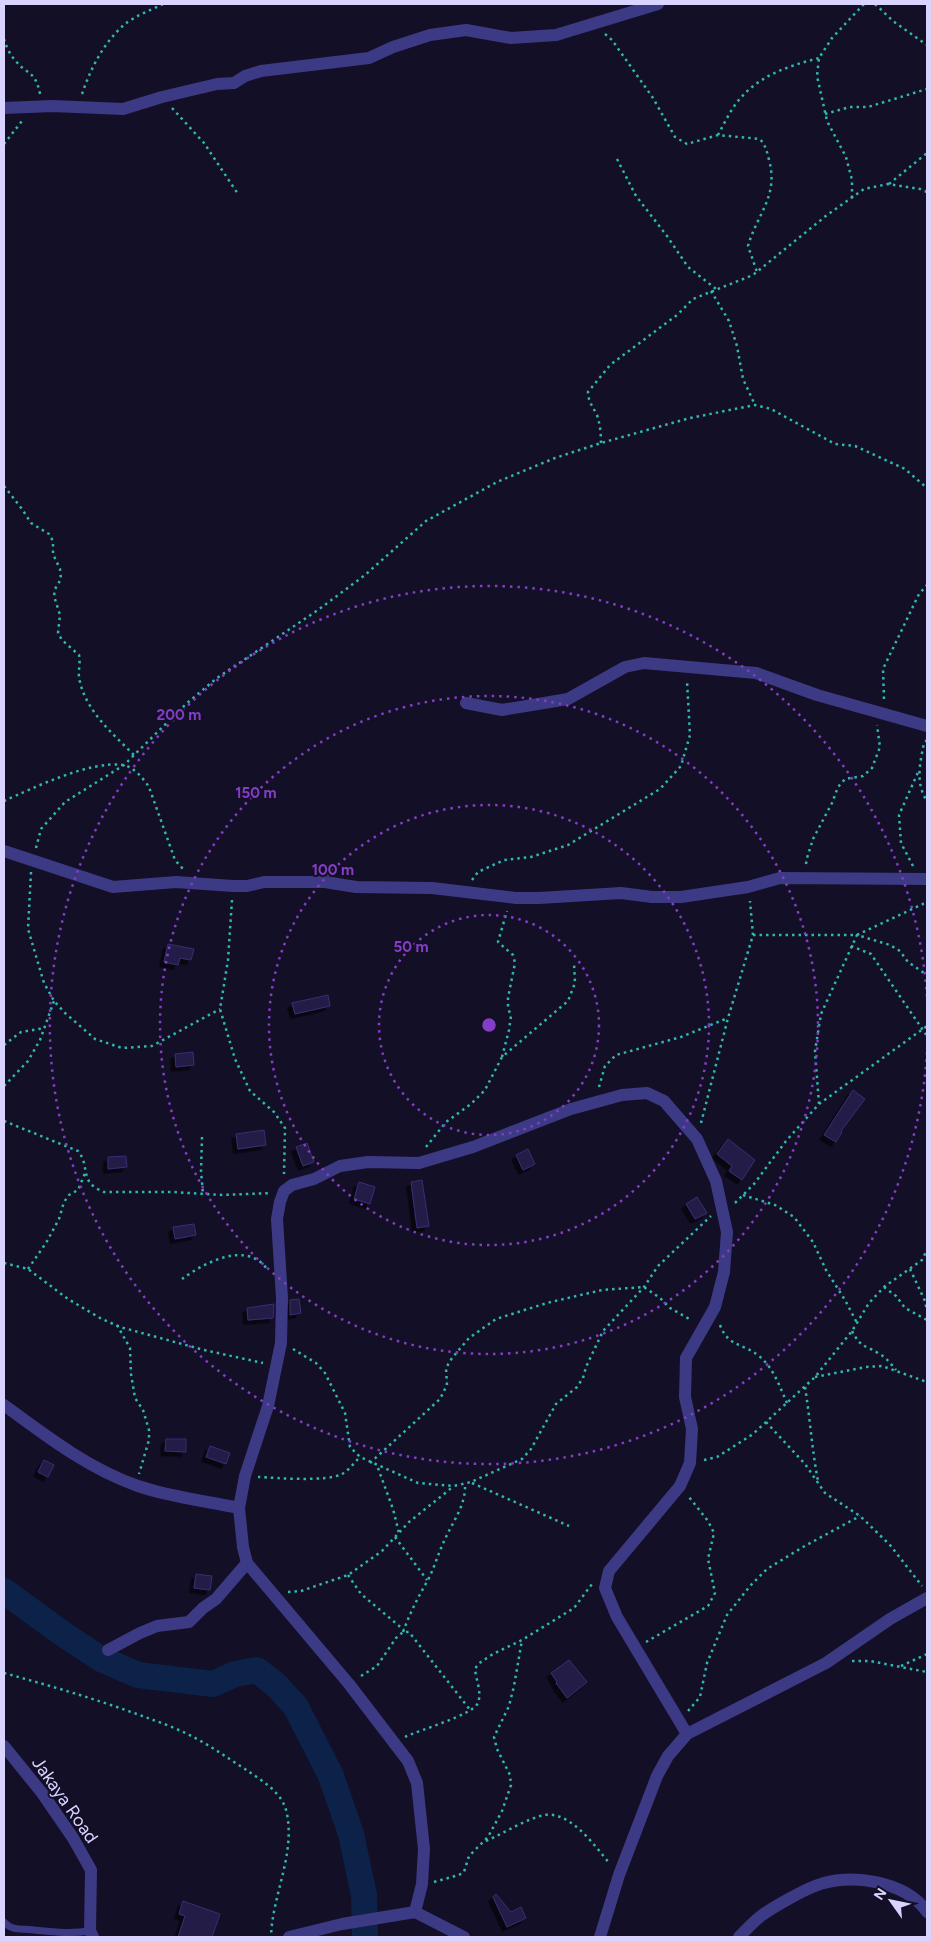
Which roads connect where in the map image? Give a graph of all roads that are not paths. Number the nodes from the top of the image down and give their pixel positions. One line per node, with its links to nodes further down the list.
1 (658, 4): 2 (street)
2 (4, 108)
3 (466, 703): 4 (street)
4 (927, 726)
5 (4, 851): 6 (street)
6 (924, 879)
7 (4, 1405): 8 (street)
8 (239, 1508): 9 (street); 12 (street)
9 (247, 1563): 11 (street); 14 (street)
10 (927, 1598): 12 (street)
11 (108, 1650)
12 (687, 1734): 20 (street)
13 (4, 1746): 17 (street, Jakaya Road)
14 (415, 1912): 18 (street); 19 (street)
15 (927, 1912): 21 (street)
16 (4, 1922): 17 (lane)
17 (92, 1934)
18 (289, 1937)
19 (464, 1937)
20 (600, 1937)
21 (739, 1937)

